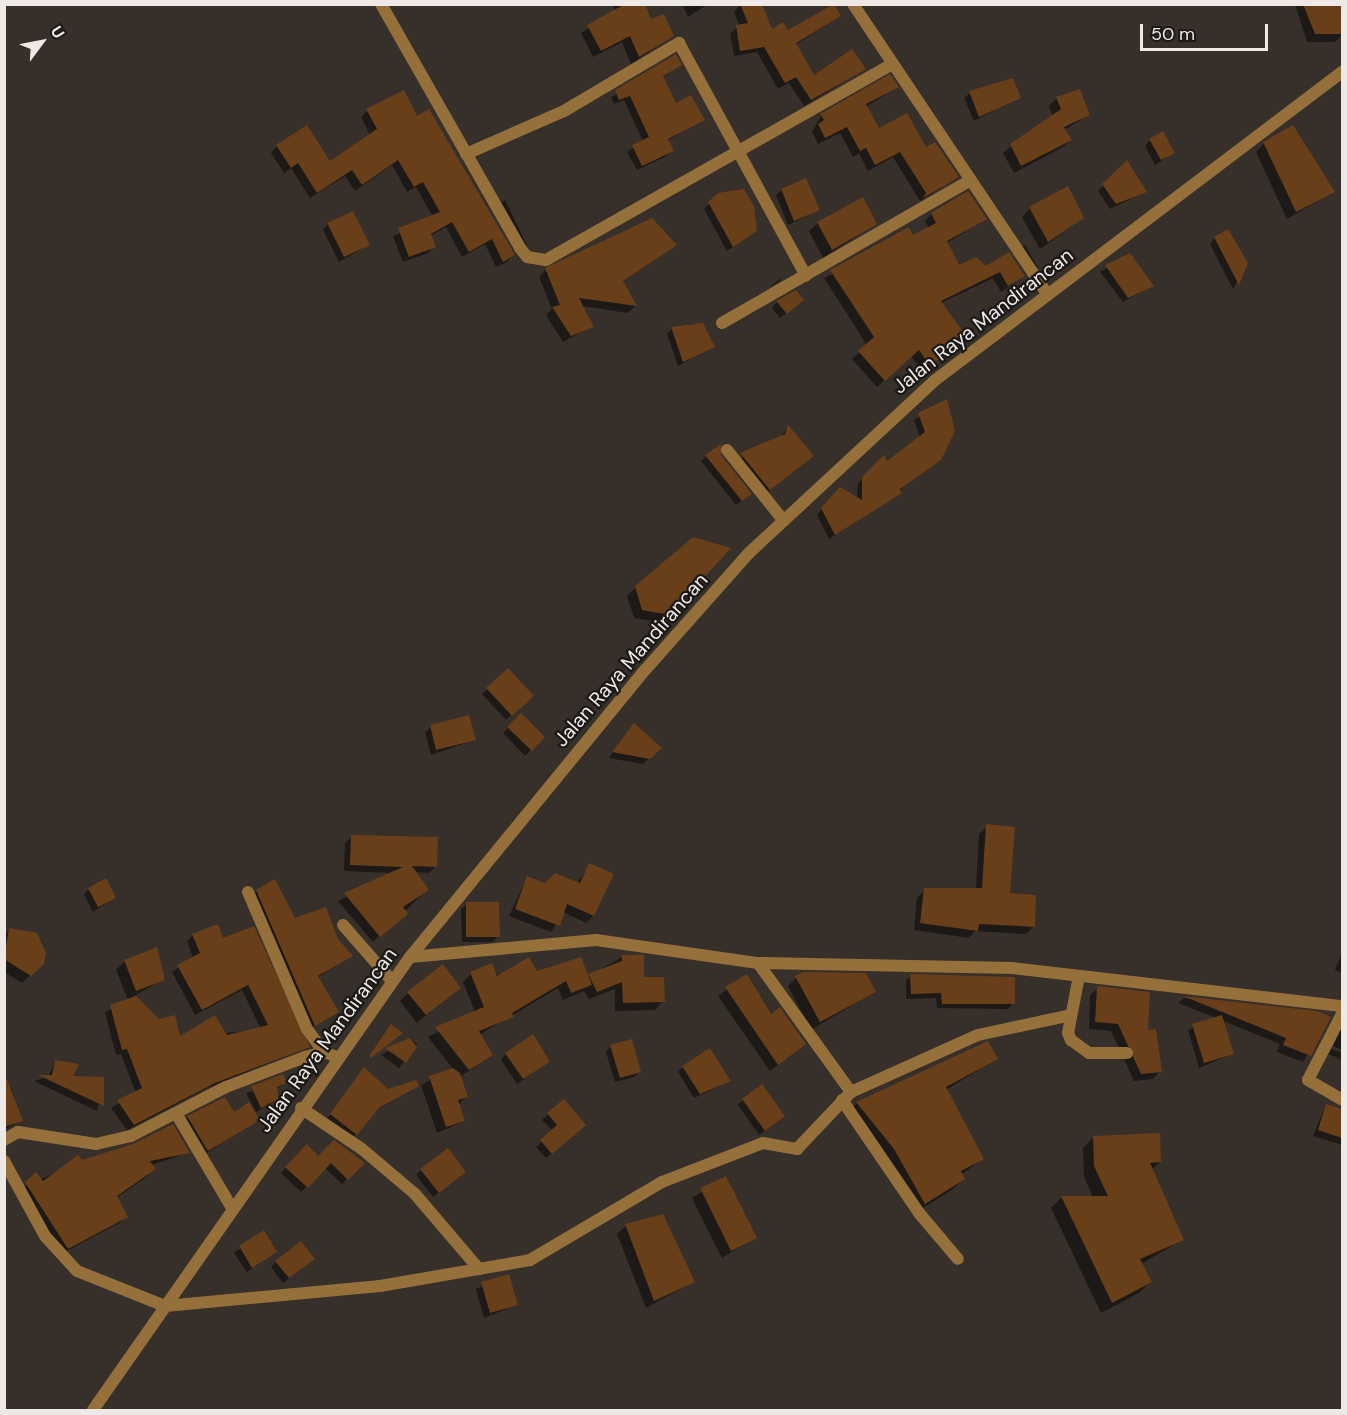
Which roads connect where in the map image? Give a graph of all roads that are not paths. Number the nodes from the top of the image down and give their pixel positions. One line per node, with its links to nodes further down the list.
1 (381, 4): 5 (street)
2 (853, 4): 3 (street)
3 (892, 64): 6 (street); 7 (street)
4 (1342, 72): 9 (street, Jalan Raya Mandirancan)
5 (466, 154): 6 (street); 6 (street)
6 (736, 154): 8 (street)
7 (971, 180): 8 (street); 9 (street)
8 (806, 276): 10 (street)
9 (1047, 294): 12 (street, Jalan Raya Mandirancan)
10 (722, 324)
11 (728, 450): 12 (street)
12 (783, 520): 15 (street, Jalan Raya Mandirancan)
13 (248, 892): 22 (street)
14 (343, 925): 18 (street)
15 (410, 957): 16 (street); 18 (street, Jalan Raya Mandirancan)
16 (758, 963): 17 (street); 25 (street)
17 (1079, 976): 19 (street); 21 (street)
18 (392, 981): 24 (street, Jalan Raya Mandirancan)
19 (1342, 1006)
20 (1342, 1014): 26 (street)
21 (1071, 1015): 23 (street); 25 (street)
22 (324, 1052): 24 (street); 28 (street)
23 (1127, 1053)
24 (337, 1057): 27 (street, Jalan Raya Mandirancan)
25 (847, 1096): 32 (street); 33 (street)
26 (1342, 1100)
27 (301, 1108): 31 (street, Jalan Raya Mandirancan); 33 (street)
28 (177, 1115): 29 (street); 31 (street)
29 (4, 1140)
30 (4, 1161): 34 (street)
31 (232, 1208): 34 (street, Jalan Raya Mandirancan)
32 (958, 1259)
33 (479, 1269): 34 (street)
34 (165, 1306): 35 (street, Jalan Raya Mandirancan)
35 (93, 1410)

